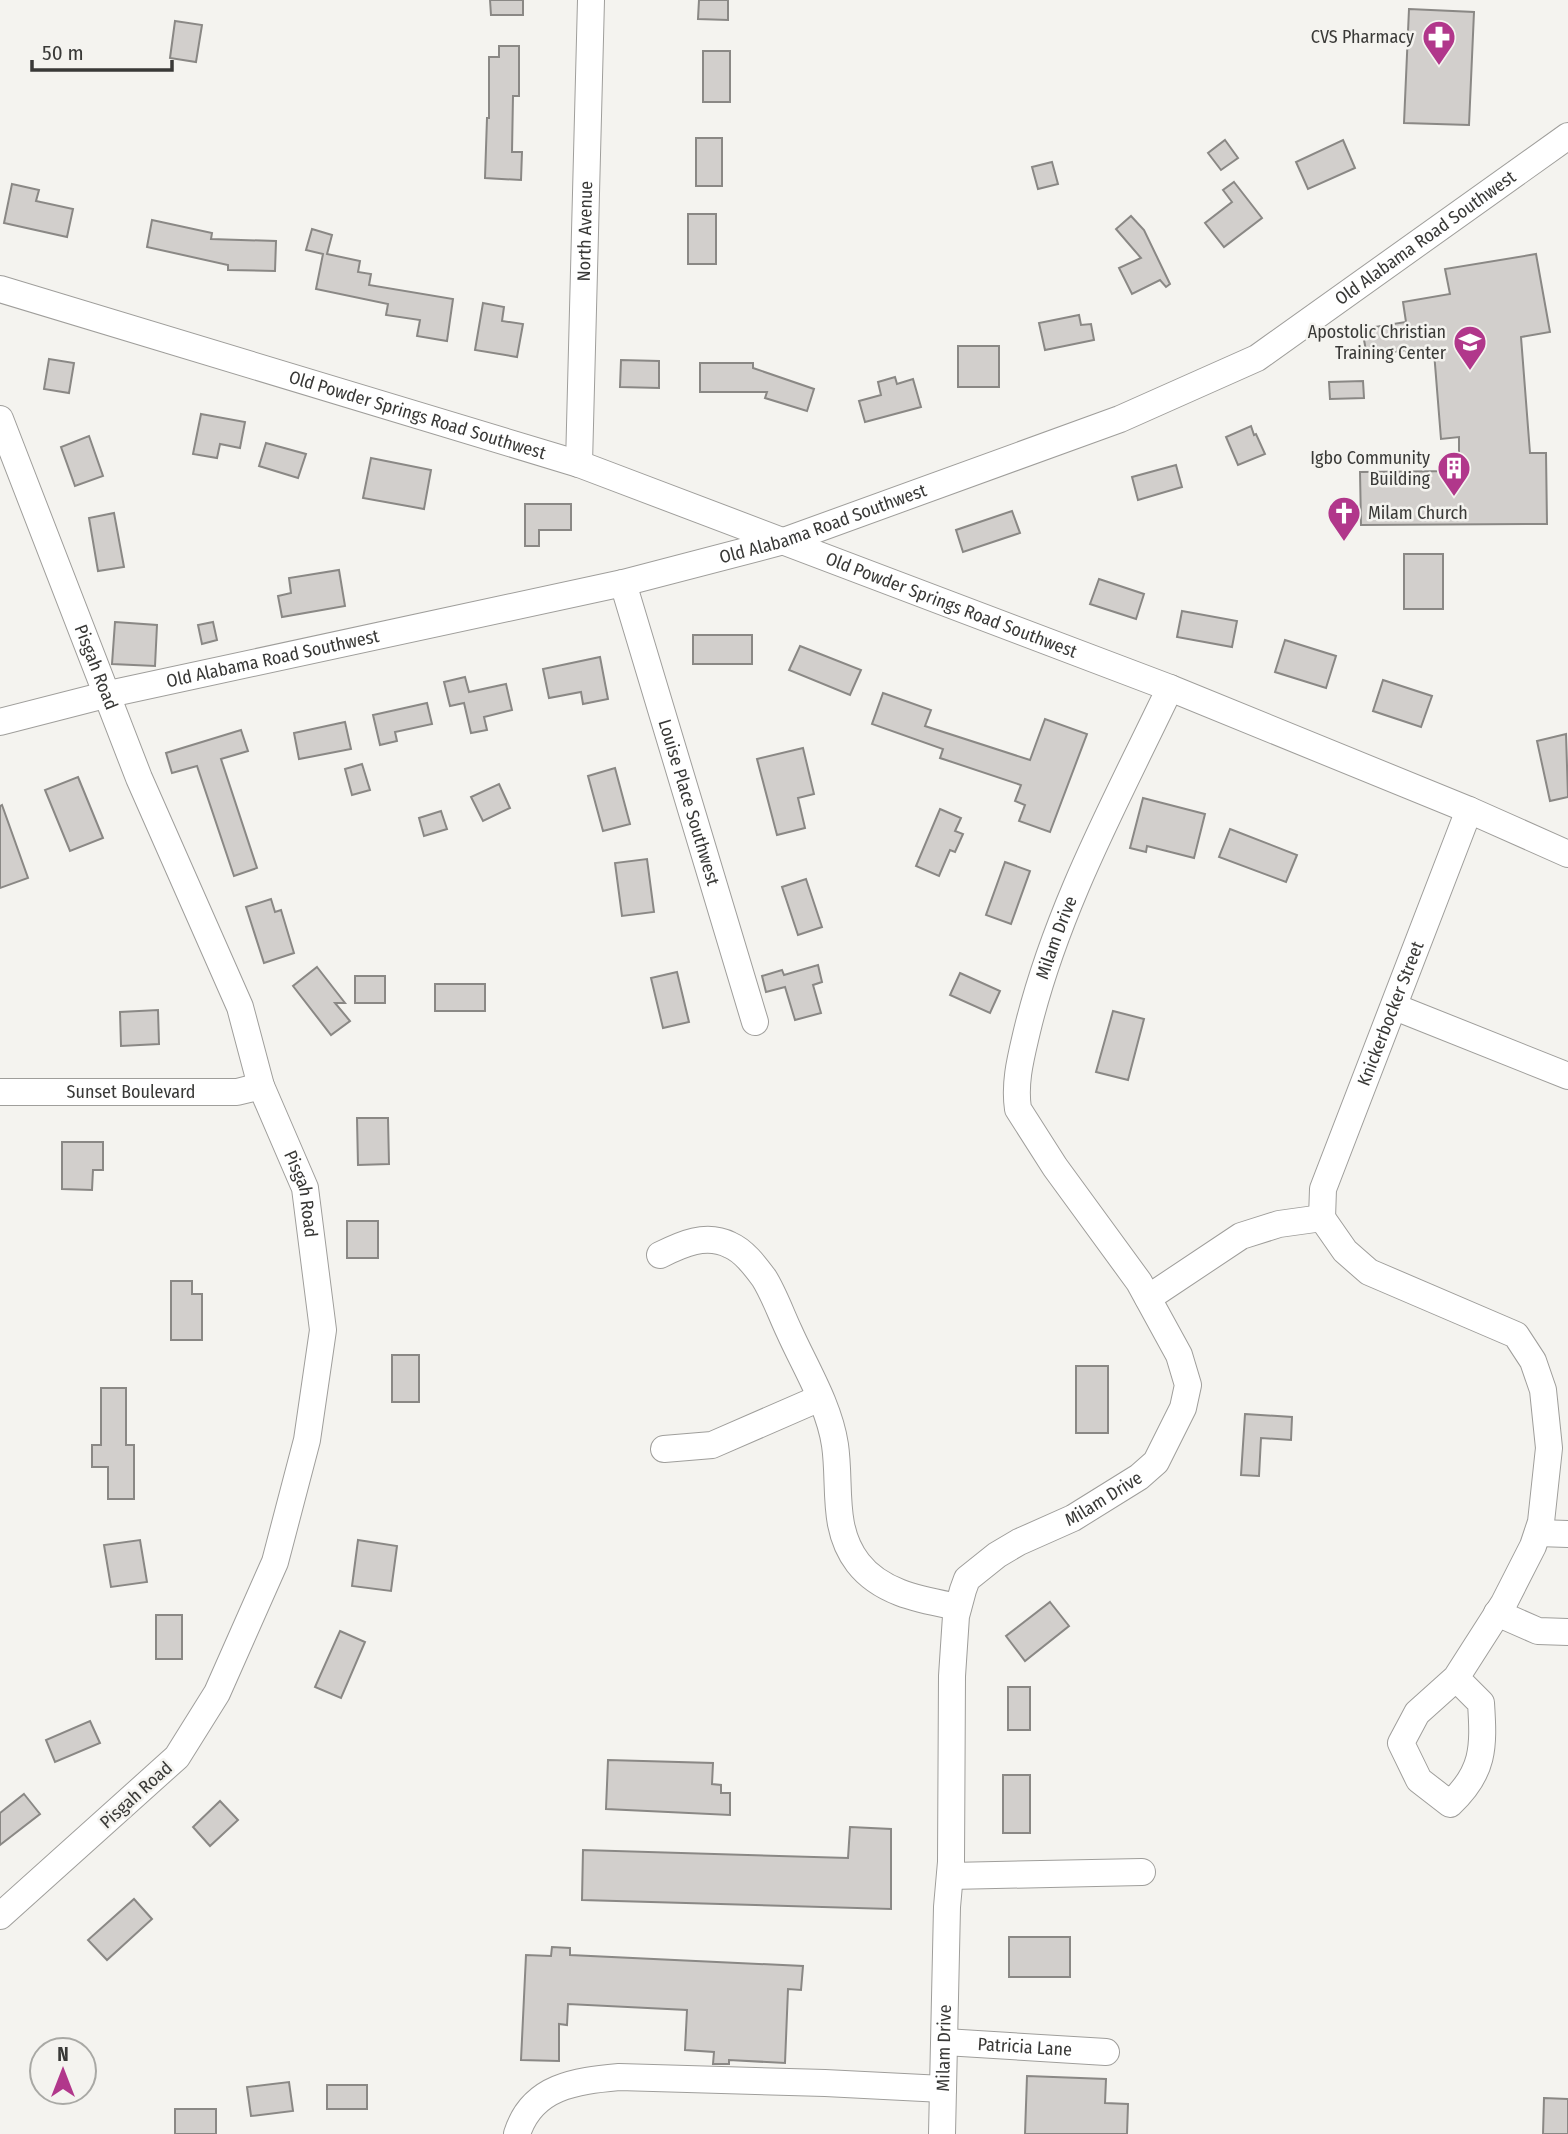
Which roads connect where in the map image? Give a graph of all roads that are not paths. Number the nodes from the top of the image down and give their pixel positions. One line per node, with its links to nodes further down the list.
1 (591, 0): 5 (street, North Avenue)
2 (1568, 136): 6 (street, Old Alabama Road Southwest)
3 (0, 289): 5 (street, Old Powder Springs Road Southwest)
4 (0, 419): 9 (street, Pisgah Road)
5 (579, 464): 6 (street, Old Powder Springs Road Southwest)
6 (783, 541): 7 (street, Old Alabama Road Southwest); 8 (street, Old Powder Springs Road Southwest)
7 (623, 583): 9 (street, Old Alabama Road Southwest); 14 (street, Louise Place Southwest)
8 (1170, 688): 11 (street, Old Powder Springs Road Southwest); 20 (street, Milam Drive)
9 (109, 694): 10 (street, Old Alabama Road Southwest); 16 (street, Pisgah Road)
10 (0, 722)
11 (1469, 810): 12 (street, Old Powder Springs Road Southwest); 13 (street, Knickerbocker Street)
12 (1568, 854)
13 (1395, 1007): 15 (street); 18 (street, Knickerbocker Street)
14 (755, 1022)
15 (1568, 1076)
16 (261, 1086): 17 (street, Sunset Boulevard); 31 (street, Pisgah Road)
17 (0, 1092)
18 (1322, 1218): 20 (street); 23 (street)
19 (660, 1255): 21 (street)
20 (1148, 1298): 25 (street, Milam Drive)
21 (820, 1398): 22 (street); 25 (street)
22 (664, 1449)
23 (1538, 1533): 24 (street); 26 (street)
24 (1568, 1534)
25 (958, 1607): 30 (street, Milam Drive)
26 (1497, 1612): 27 (street); 28 (street)
27 (1568, 1632)
28 (1456, 1678)
29 (1142, 1872): 30 (street)
30 (950, 1876): 32 (street, Milam Drive)
31 (0, 1916)
32 (945, 2042): 33 (street, Patricia Lane); 34 (street, Milam Drive)
33 (1107, 2052)
34 (943, 2089): 35 (street); 36 (street, Milam Drive)
35 (517, 2134)
36 (942, 2134)

